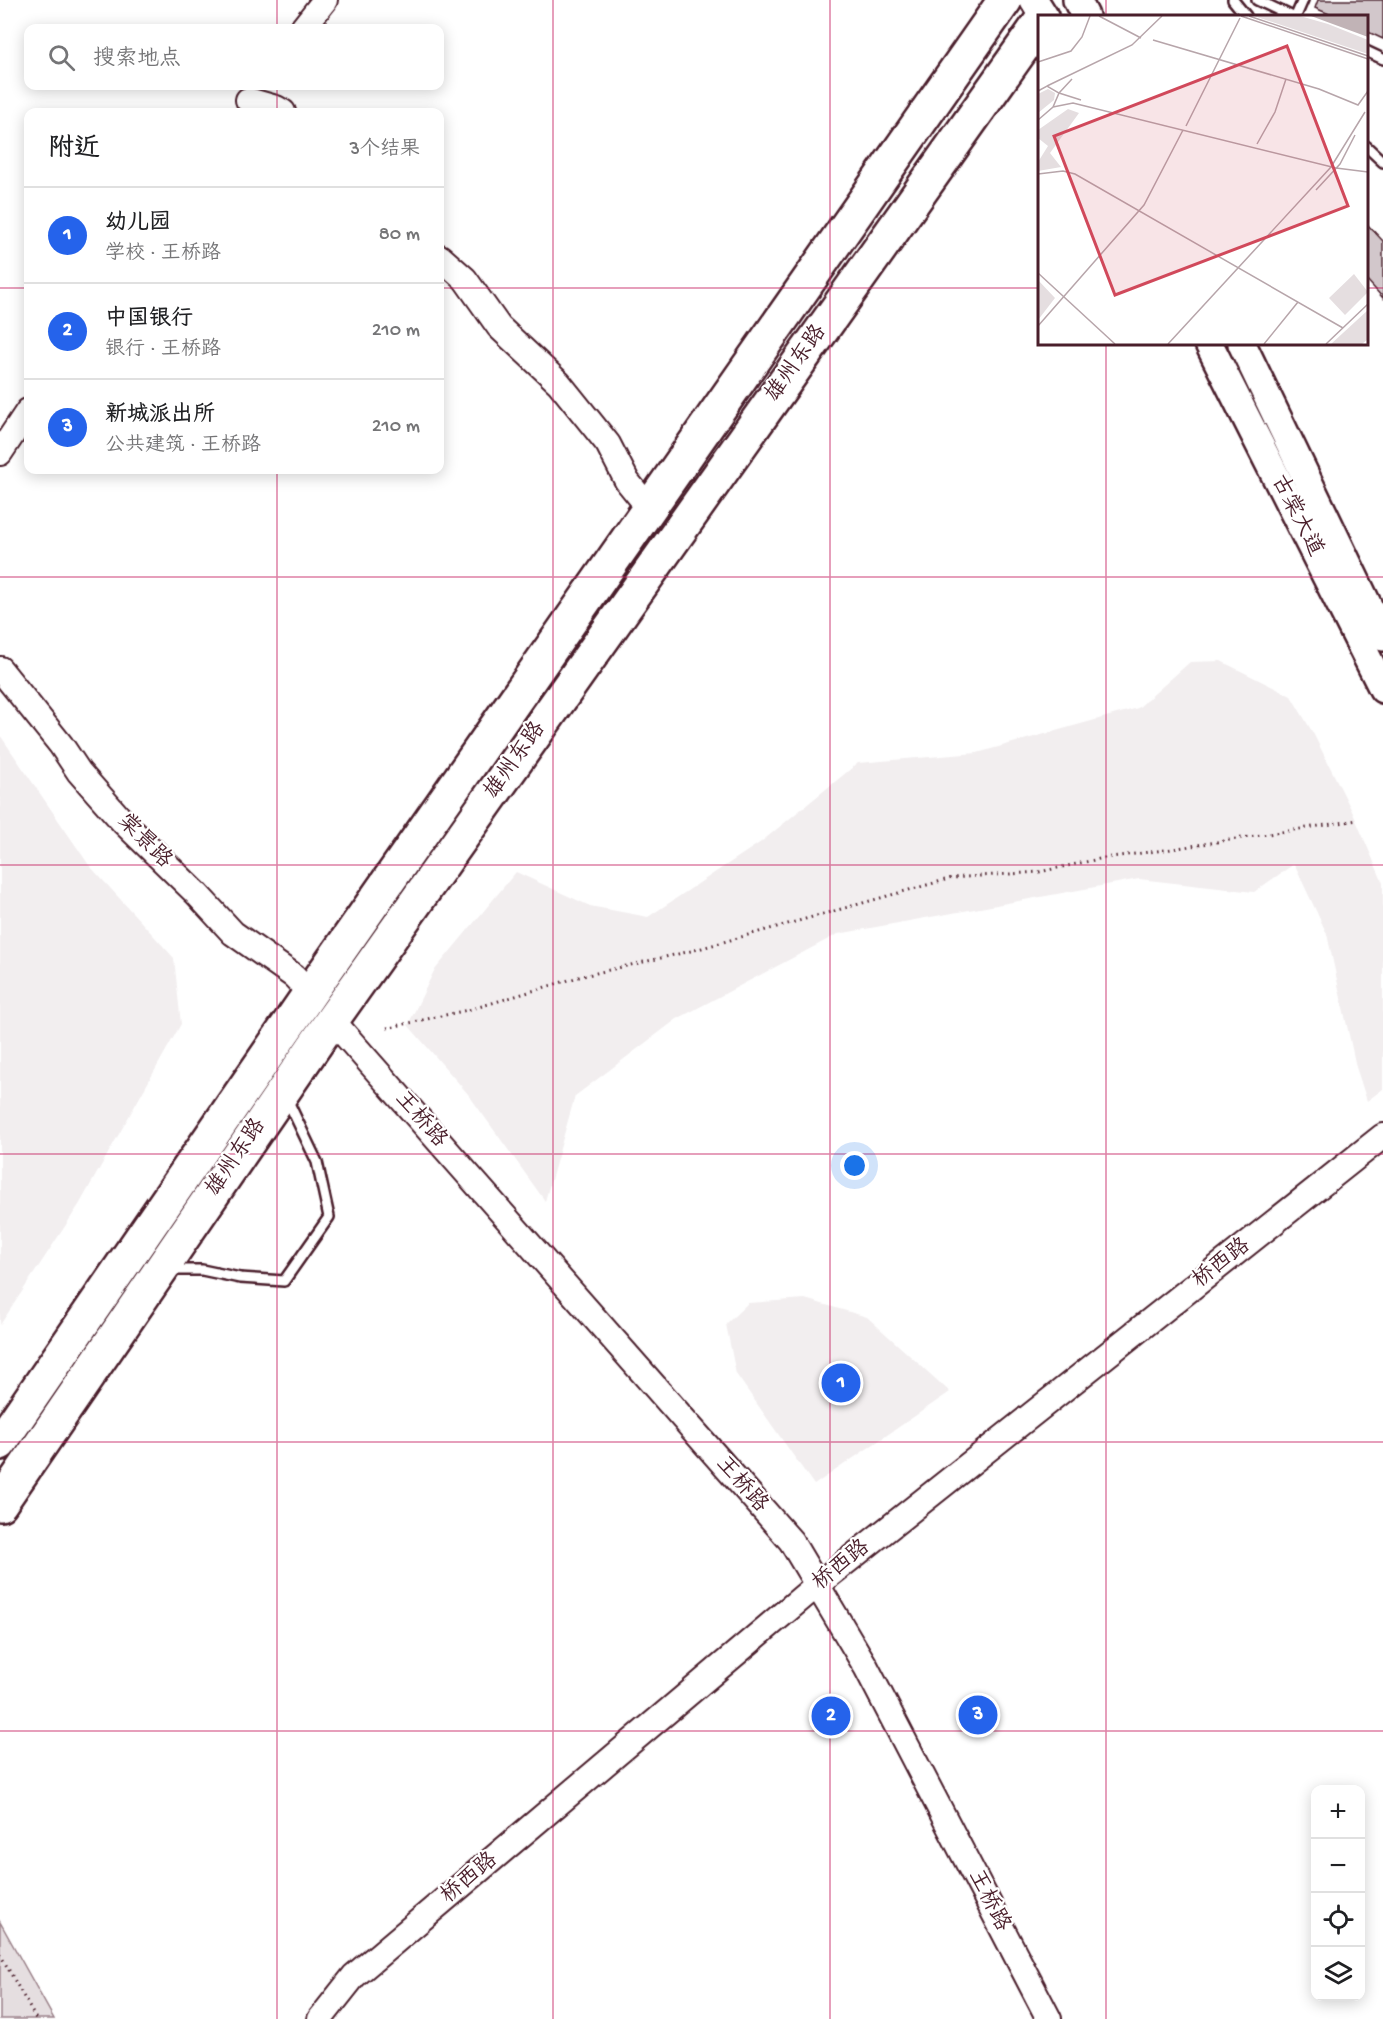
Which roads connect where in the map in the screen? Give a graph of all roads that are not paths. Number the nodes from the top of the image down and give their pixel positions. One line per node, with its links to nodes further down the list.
1 (325, 0): 15 (street)
2 (1005, 0): 28 (highway, 雄州东路)
3 (1034, 0): 9 (main road)
4 (1056, 0): 10 (highway)
5 (1077, 0): 11 (main road)
6 (1233, 0): 12 (lane)
7 (1257, 0): 13 (lane)
8 (1303, 0): 14 (lane)
9 (1043, 15)
10 (1045, 15)
11 (1084, 15)
12 (1245, 15)
13 (1289, 15)
14 (1296, 15)
15 (306, 24)
16 (1038, 26): 33 (highway, 雄州东路)
17 (1368, 52): 18 (lane)
18 (1383, 59)
19 (249, 99): 20 (street)
20 (276, 108)
21 (1368, 148): 22 (lane)
22 (1383, 162)
23 (444, 261): 28 (street)
24 (1210, 345): 31 (main road, 古棠大道)
25 (1242, 345): 29 (main road, 古棠大道)
26 (24, 417): 27 (street)
27 (0, 453)
28 (649, 508): 32 (highway, 雄州东路)
29 (1383, 637)
30 (0, 669): 32 (street, 棠景路)
31 (1383, 689)
32 (310, 993): 37 (highway, 雄州东路)
33 (332, 1020): 34 (highway, 雄州东路); 39 (street, 王桥路)
34 (284, 1091): 36 (highway, 雄州东路); 36 (lane)
35 (1383, 1136): 39 (street, 桥西路)
36 (161, 1270): 38 (highway, 雄州东路)
37 (0, 1443)
38 (0, 1504)
39 (817, 1585): 40 (street, 桥西路); 41 (street, 王桥路)
40 (320, 2019)
41 (1049, 2019)

